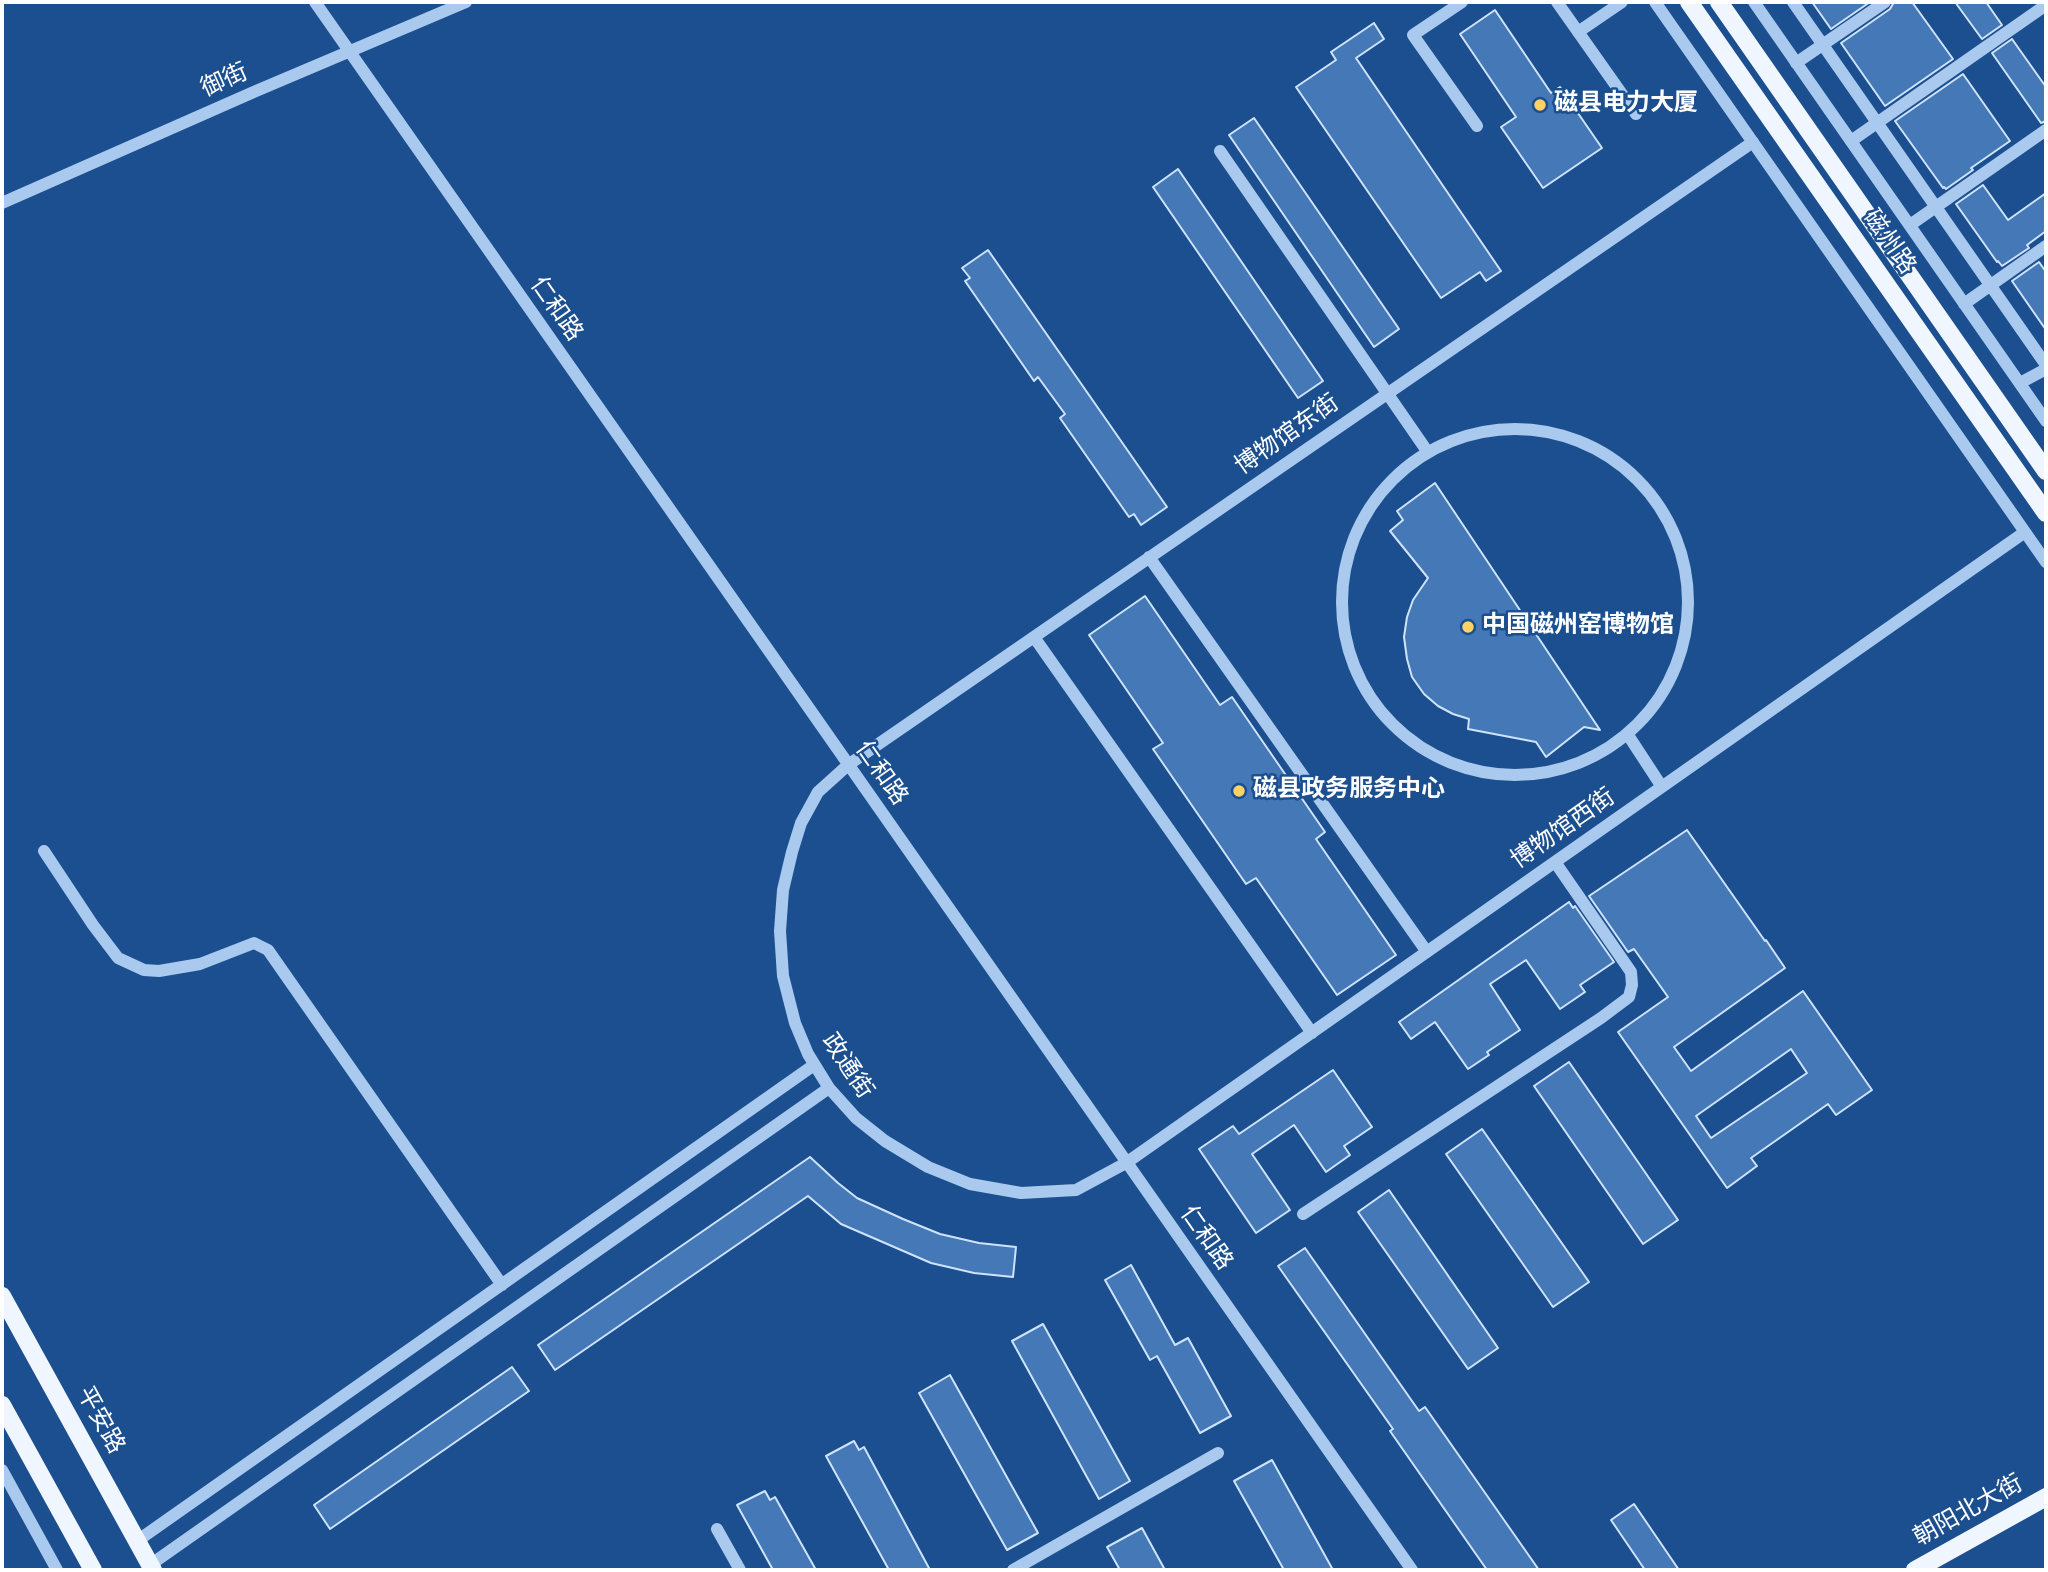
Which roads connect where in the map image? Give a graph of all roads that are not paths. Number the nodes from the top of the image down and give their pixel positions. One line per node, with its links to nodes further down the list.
1 (315, 2): 15 (street, 仁和路)
2 (466, 2): 15 (street, 御街)
3 (1462, 2): 19 (street)
4 (1557, 2): 13 (street)
5 (1622, 2): 13 (street)
6 (1655, 2): 22 (street)
7 (1689, 2): 36 (main road, 磁州路)
8 (1719, 2): 35 (main road)
9 (1754, 2): 16 (street)
10 (1793, 2): 14 (street)
11 (1885, 2): 14 (street)
12 (2046, 5): 18 (street)
13 (1578, 32): 17 (street)
14 (1823, 45): 16 (street); 18 (street)
15 (349, 51): 24 (street, 御街); 42 (street, 仁和路)
16 (1796, 64): 21 (street)
17 (1636, 114)
18 (1877, 123): 21 (street); 25 (street)
19 (1477, 126)
20 (2046, 130): 25 (street)
21 (1851, 141): 26 (street)
22 (1753, 142): 32 (street, 博物馆东街); 37 (street)
23 (1220, 151): 32 (street)
24 (2, 203)
25 (1936, 207): 26 (street); 28 (street)
26 (1910, 225): 29 (street)
27 (2046, 246): 28 (street)
28 (1991, 285): 29 (street); 30 (street)
29 (1964, 303): 31 (street)
30 (2046, 367): 31 (street)
31 (2020, 383): 33 (street)
32 (1386, 394): 34 (street); 38 (street, 博物馆东街)
33 (2046, 421)
34 (1427, 451): 41 (street); 41 (street)
35 (2046, 471)
36 (2046, 513)
37 (2025, 532): 39 (street); 43 (street, 博物馆西街)
38 (1149, 557): 40 (street, 博物馆东街); 46 (street)
39 (2046, 562)
40 (1034, 637): 42 (street, 博物馆东街); 47 (street)
41 (1628, 735): 43 (street)
42 (848, 765): 48 (street, 政通街); 50 (street, 仁和路)
43 (1662, 787): 45 (street, 博物馆西街)
44 (44, 851): 52 (street)
45 (1555, 862): 46 (street, 博物馆西街); 51 (street)
46 (1427, 952): 47 (street, 博物馆西街)
47 (1312, 1033): 50 (street, 博物馆西街)
48 (814, 1065): 49 (street, 政通街); 52 (street)
49 (829, 1088): 50 (street, 政通街); 60 (street)
50 (1126, 1163): 65 (street, 仁和路)
51 (1303, 1214)
52 (502, 1284): 59 (street)
53 (2, 1296): 59 (main road, 平安路)
54 (2, 1405): 62 (main road)
55 (1218, 1453): 64 (street)
56 (2, 1470): 61 (street)
57 (2046, 1497): 66 (main road, 朝阳北大街)
58 (717, 1529): 63 (street)
59 (137, 1541): 60 (main road, 平安路)
60 (151, 1568)
61 (57, 1570)
62 (93, 1570)
63 (740, 1570)
64 (1013, 1570)
65 (1412, 1570)
66 (1915, 1570)

